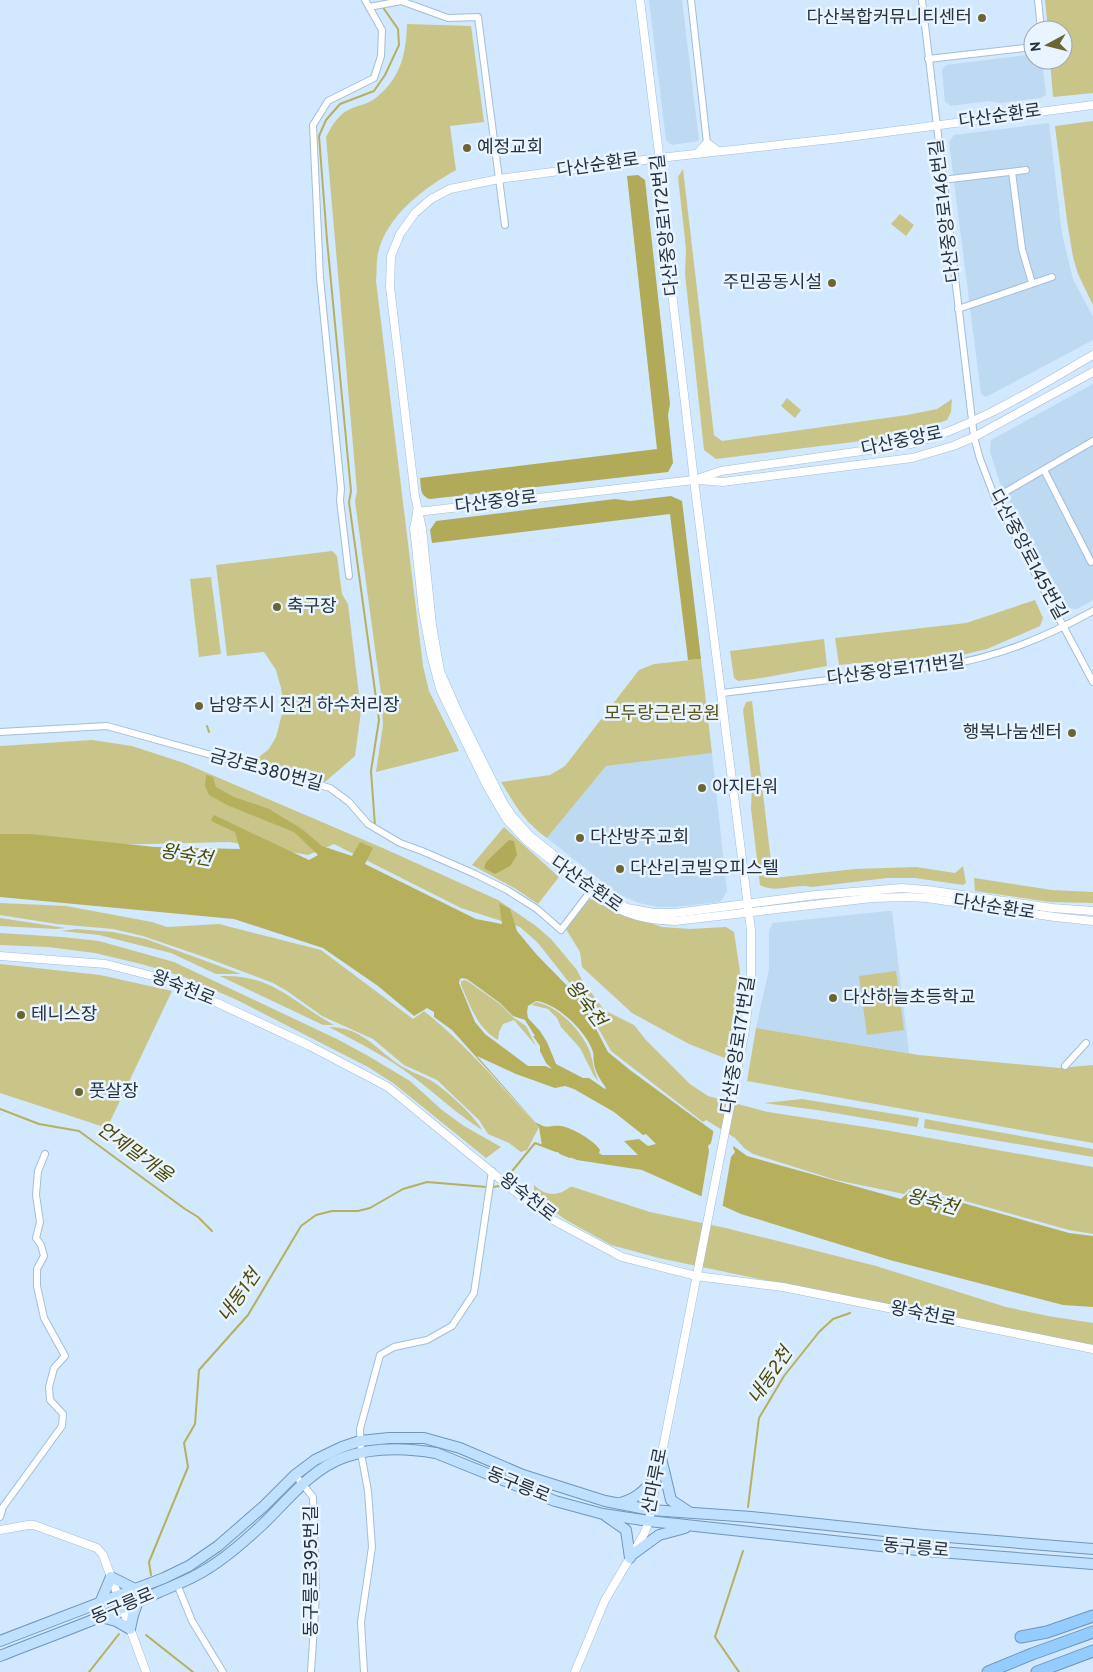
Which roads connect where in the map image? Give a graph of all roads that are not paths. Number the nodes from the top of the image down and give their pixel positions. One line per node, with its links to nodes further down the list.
1 (365, 0): 6 (street)
2 (640, 0): 15 (street, 다산중앙로172번길)
3 (691, 0): 12 (street)
4 (922, 0): 9 (street, 다산중앙로146번길)
5 (1038, 0): 7 (street)
6 (369, 7): 18 (street); 34 (street)
7 (1040, 20)
8 (1023, 48): 9 (street)
9 (928, 58): 11 (street, 다산중앙로146번길)
10 (1093, 105): 11 (street, 다산순환로)
11 (936, 126): 13 (street, 다산순환로); 19 (street, 다산중앙로146번길)
12 (707, 143): 13 (street); 14 (street)
13 (718, 151): 14 (street, 다산순환로)
14 (698, 153): 15 (street, 다산순환로)
15 (659, 158): 18 (street, 다산순환로); 30 (street, 다산중앙로172번길)
16 (1026, 170): 17 (street)
17 (1012, 172): 19 (street); 22 (street)
18 (499, 179): 20 (street); 32 (street, 다산순환로)
19 (942, 180): 23 (street, 다산중앙로146번길)
20 (505, 225)
21 (1052, 278): 22 (street)
22 (1032, 284): 23 (street)
23 (958, 309): 26 (street, 다산중앙로146번길)
24 (1093, 355): 26 (street, 다산중앙로)
25 (1093, 372): 27 (street, 다산중앙로)
26 (972, 423): 27 (street, 다산중앙로145번길); 30 (street, 다산중앙로)
27 (974, 437): 30 (street, 다산중앙로); 31 (street, 다산중앙로145번길)
28 (1093, 441): 29 (street)
29 (1044, 470): 31 (street); 33 (street)
30 (694, 480): 32 (street, 다산중앙로); 38 (street, 다산중앙로171번길)
31 (995, 498): 36 (street, 다산중앙로145번길)
32 (417, 512): 40 (street, 다산순환로)
33 (1091, 557)
34 (349, 576)
35 (1093, 611): 36 (street, 다산중앙로171번길)
36 (1064, 627): 37 (street, 다산중앙로145번길); 38 (street, 다산중앙로171번길)
37 (1093, 682)
38 (722, 693): 41 (street, 다산중앙로171번길)
39 (0, 732): 40 (street, 금강로380번길)
40 (592, 889): 41 (street, 다산순환로)
41 (748, 908): 42 (street, 다산순환로); 43 (street, 다산순환로); 49 (street, 다산중앙로171번길)
42 (1093, 911)
43 (1093, 921)
44 (0, 956): 48 (street, 왕숙천로)
45 (1086, 1043): 46 (street)
46 (1066, 1066)
47 (45, 1154): 61 (street)
48 (492, 1171): 49 (street, 왕숙천로); 51 (street)
49 (697, 1272): 50 (street, 왕숙천로); 53 (street, 산마루로)
50 (1093, 1349)
51 (360, 1441): 52 (street); 54 (main road, 동구릉로); 57 (main road, 동구릉로)
52 (361, 1453): 56 (main road, 동구릉로); 60 (main road, 동구릉로); 86 (street)
53 (661, 1458): 55 (street, 산마루로); 59 (main road)
54 (295, 1475): 56 (street, 동구릉로395번길); 70 (main road, 동구릉로)
55 (658, 1475): 57 (main road); 58 (street, 산마루로)
56 (302, 1485): 69 (main road, 동구릉로); 85 (street, 동구릉로395번길)
57 (616, 1503): 58 (main road, 동구릉로)
58 (651, 1510): 59 (main road, 동구릉로); 62 (street, 산마루로)
59 (690, 1512): 65 (main road, 동구릉로)
60 (603, 1514): 62 (main road, 동구릉로); 66 (main road)
61 (0, 1517)
62 (649, 1521): 63 (main road, 동구릉로); 66 (street, 산마루로)
63 (694, 1526): 66 (main road); 67 (main road, 동구릉로)
64 (0, 1530): 68 (street)
65 (1093, 1549)
66 (632, 1556): 87 (street, 산마루로)
67 (1093, 1564)
68 (112, 1577): 70 (main road); 71 (street); 73 (main road)
69 (177, 1584): 72 (main road, 동구릉로); 84 (street)
70 (136, 1589): 71 (main road, 동구릉로)
71 (119, 1596): 73 (main road, 동구릉로); 74 (street)
72 (138, 1601): 74 (main road, 동구릉로); 77 (main road)
73 (100, 1603): 80 (main road, 동구릉로)
74 (122, 1609): 76 (main road, 동구릉로); 77 (street)
75 (1093, 1616): 79 (highway)
76 (101, 1617): 77 (main road); 82 (main road, 동구릉로)
77 (130, 1629): 83 (street)
78 (1093, 1632): 88 (highway)
79 (1021, 1637)
80 (0, 1641)
81 (1093, 1651): 89 (highway)
82 (0, 1656)
83 (146, 1672)
84 (223, 1672)
85 (311, 1672)
86 (364, 1672)
87 (575, 1672)
88 (988, 1672)
89 (1037, 1672)

